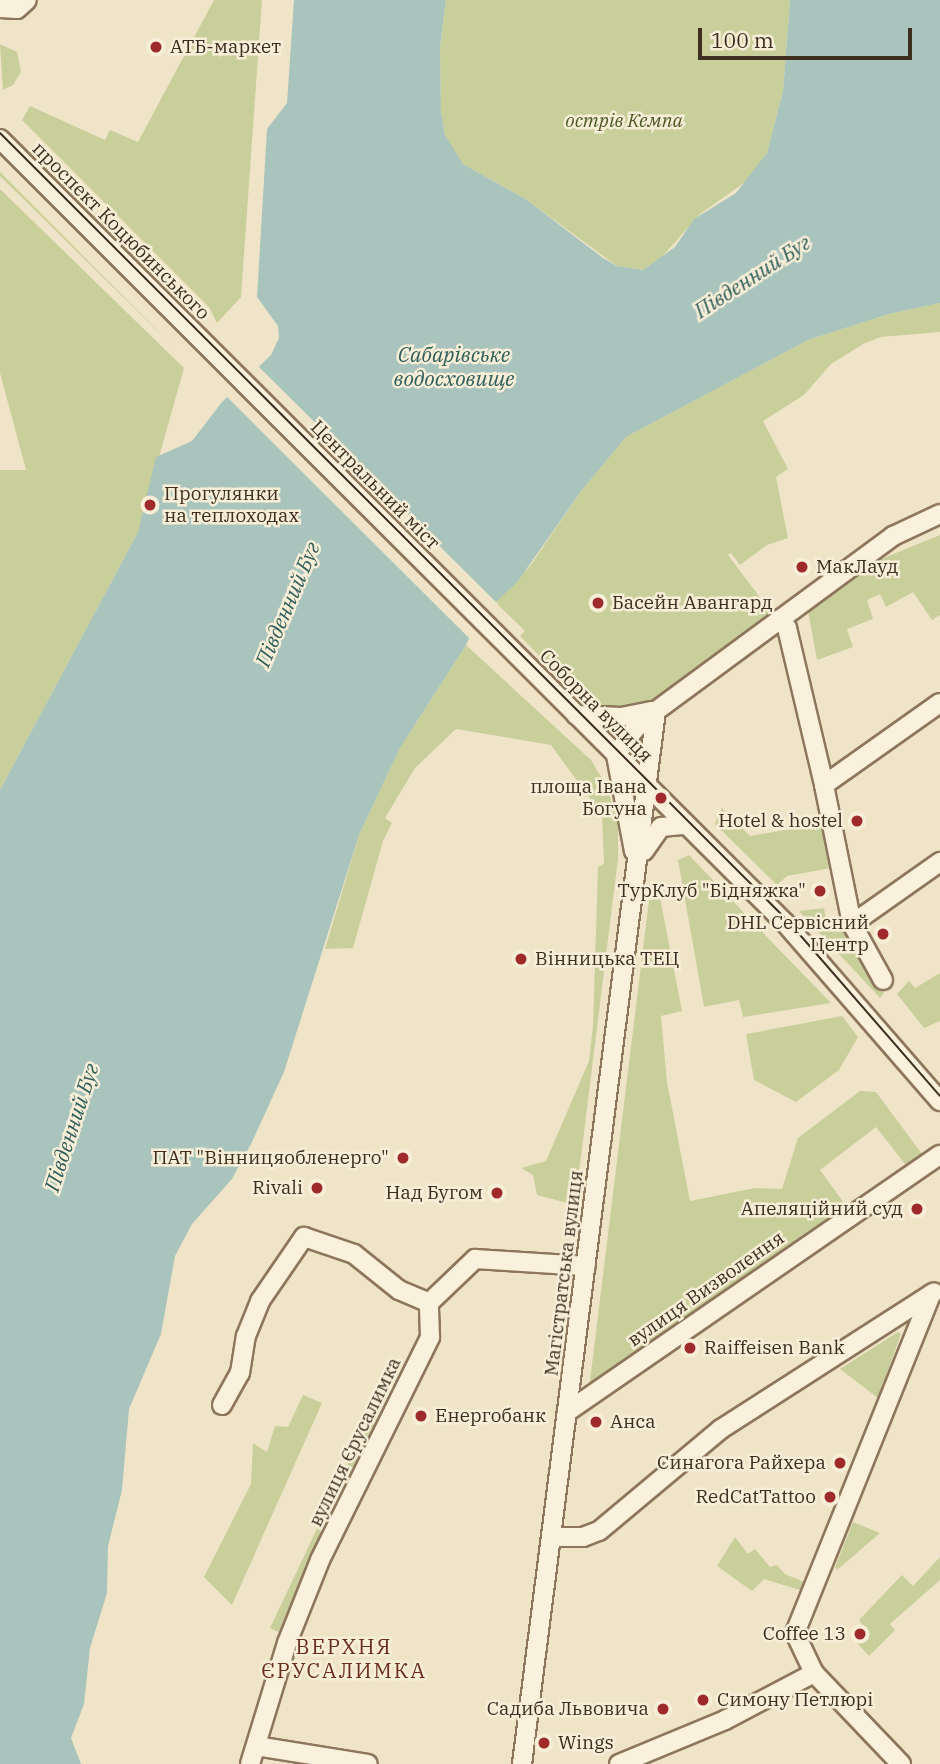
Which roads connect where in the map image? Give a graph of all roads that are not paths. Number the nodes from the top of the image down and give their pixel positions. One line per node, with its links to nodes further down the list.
1 (27, 0): 2 (street)
2 (0, 8)
3 (0, 139): 4 (street, проспект Коцюбинського)
4 (212, 352): 7 (street, Центральний міст)
5 (940, 514): 6 (street)
6 (780, 619): 9 (street); 12 (street)
7 (509, 648): 10 (street, Соборна вулиця)
8 (940, 703): 12 (street)
9 (656, 711): 10 (street); 11 (street); 13 (street, Магістратська вулиця)
10 (576, 716): 11 (street, Соборна вулиця)
11 (616, 755): 13 (street, Соборна вулиця); 15 (street)
12 (824, 785): 17 (street)
13 (649, 788): 14 (street, Соборна вулиця); 15 (street, Магістратська вулиця)
14 (685, 825): 15 (street); 19 (street, Соборна вулиця)
15 (638, 862): 21 (street, Магістратська вулиця)
16 (940, 862): 17 (street)
17 (852, 924): 18 (street)
18 (883, 980)
19 (940, 1101)
20 (940, 1155): 25 (street, вулиця Визволення)
21 (586, 1266): 23 (street); 25 (street, Магістратська вулиця)
22 (935, 1291): 26 (street); 27 (street)
23 (429, 1303): 24 (street); 28 (street, вулиця Єрусалимка)
24 (222, 1405)
25 (567, 1412): 26 (street, Магістратська вулиця)
26 (553, 1538): 31 (street, Магістратська вулиця)
27 (814, 1673): 32 (street); 33 (street)
28 (256, 1745): 29 (street, вулиця Єрусалимка); 30 (street)
29 (250, 1764)
30 (368, 1764)
31 (522, 1764)
32 (619, 1764)
33 (901, 1764)

